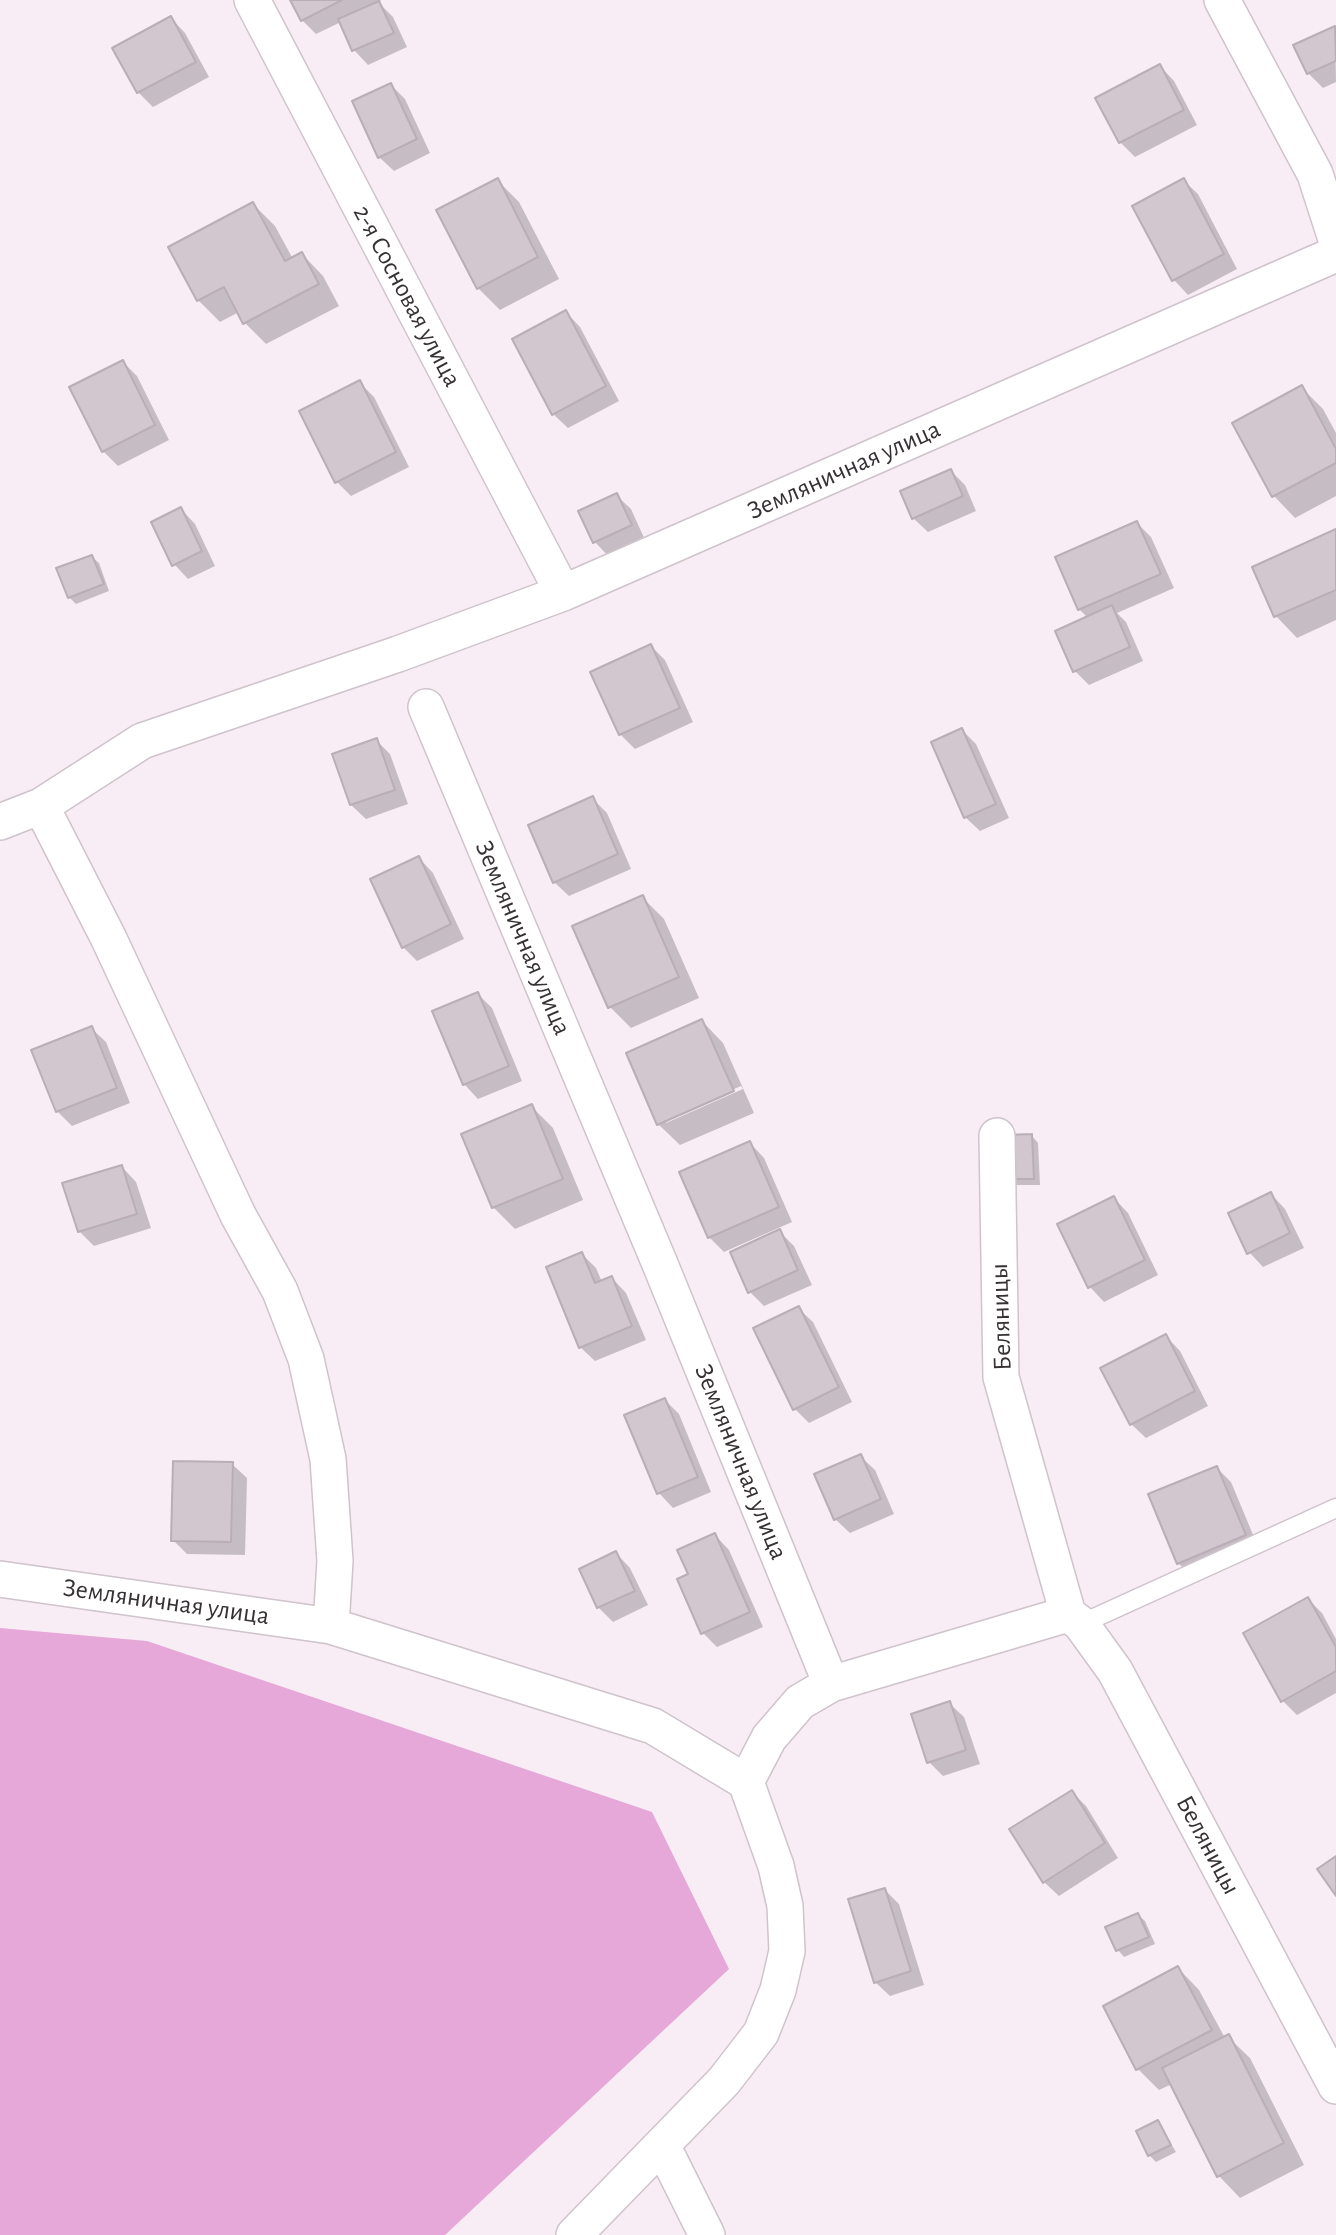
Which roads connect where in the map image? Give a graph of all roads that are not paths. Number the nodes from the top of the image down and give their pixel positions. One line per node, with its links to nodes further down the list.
1 (252, 0): 5 (street, 2-я Сосновая улица)
2 (1222, 0): 3 (street)
3 (1336, 239)
4 (1336, 254): 5 (street, Земляничная улица)
5 (563, 593): 7 (street, Земляничная улица)
6 (426, 707): 14 (street, Земляничная улица)
7 (41, 806): 8 (street, Земляничная улица); 13 (street)
8 (0, 822)
9 (997, 1136): 12 (street, Беляницы)
10 (1336, 1508): 12 (lane)
11 (0, 1578): 13 (street, Земляничная улица)
12 (1075, 1619): 14 (street); 16 (street, Беляницы)
13 (331, 1626): 15 (street, Земляничная улица)
14 (831, 1684): 15 (street)
15 (746, 1782): 17 (street)
16 (1336, 2086)
17 (662, 2145): 18 (street); 19 (street)
18 (574, 2235)
19 (707, 2235)

